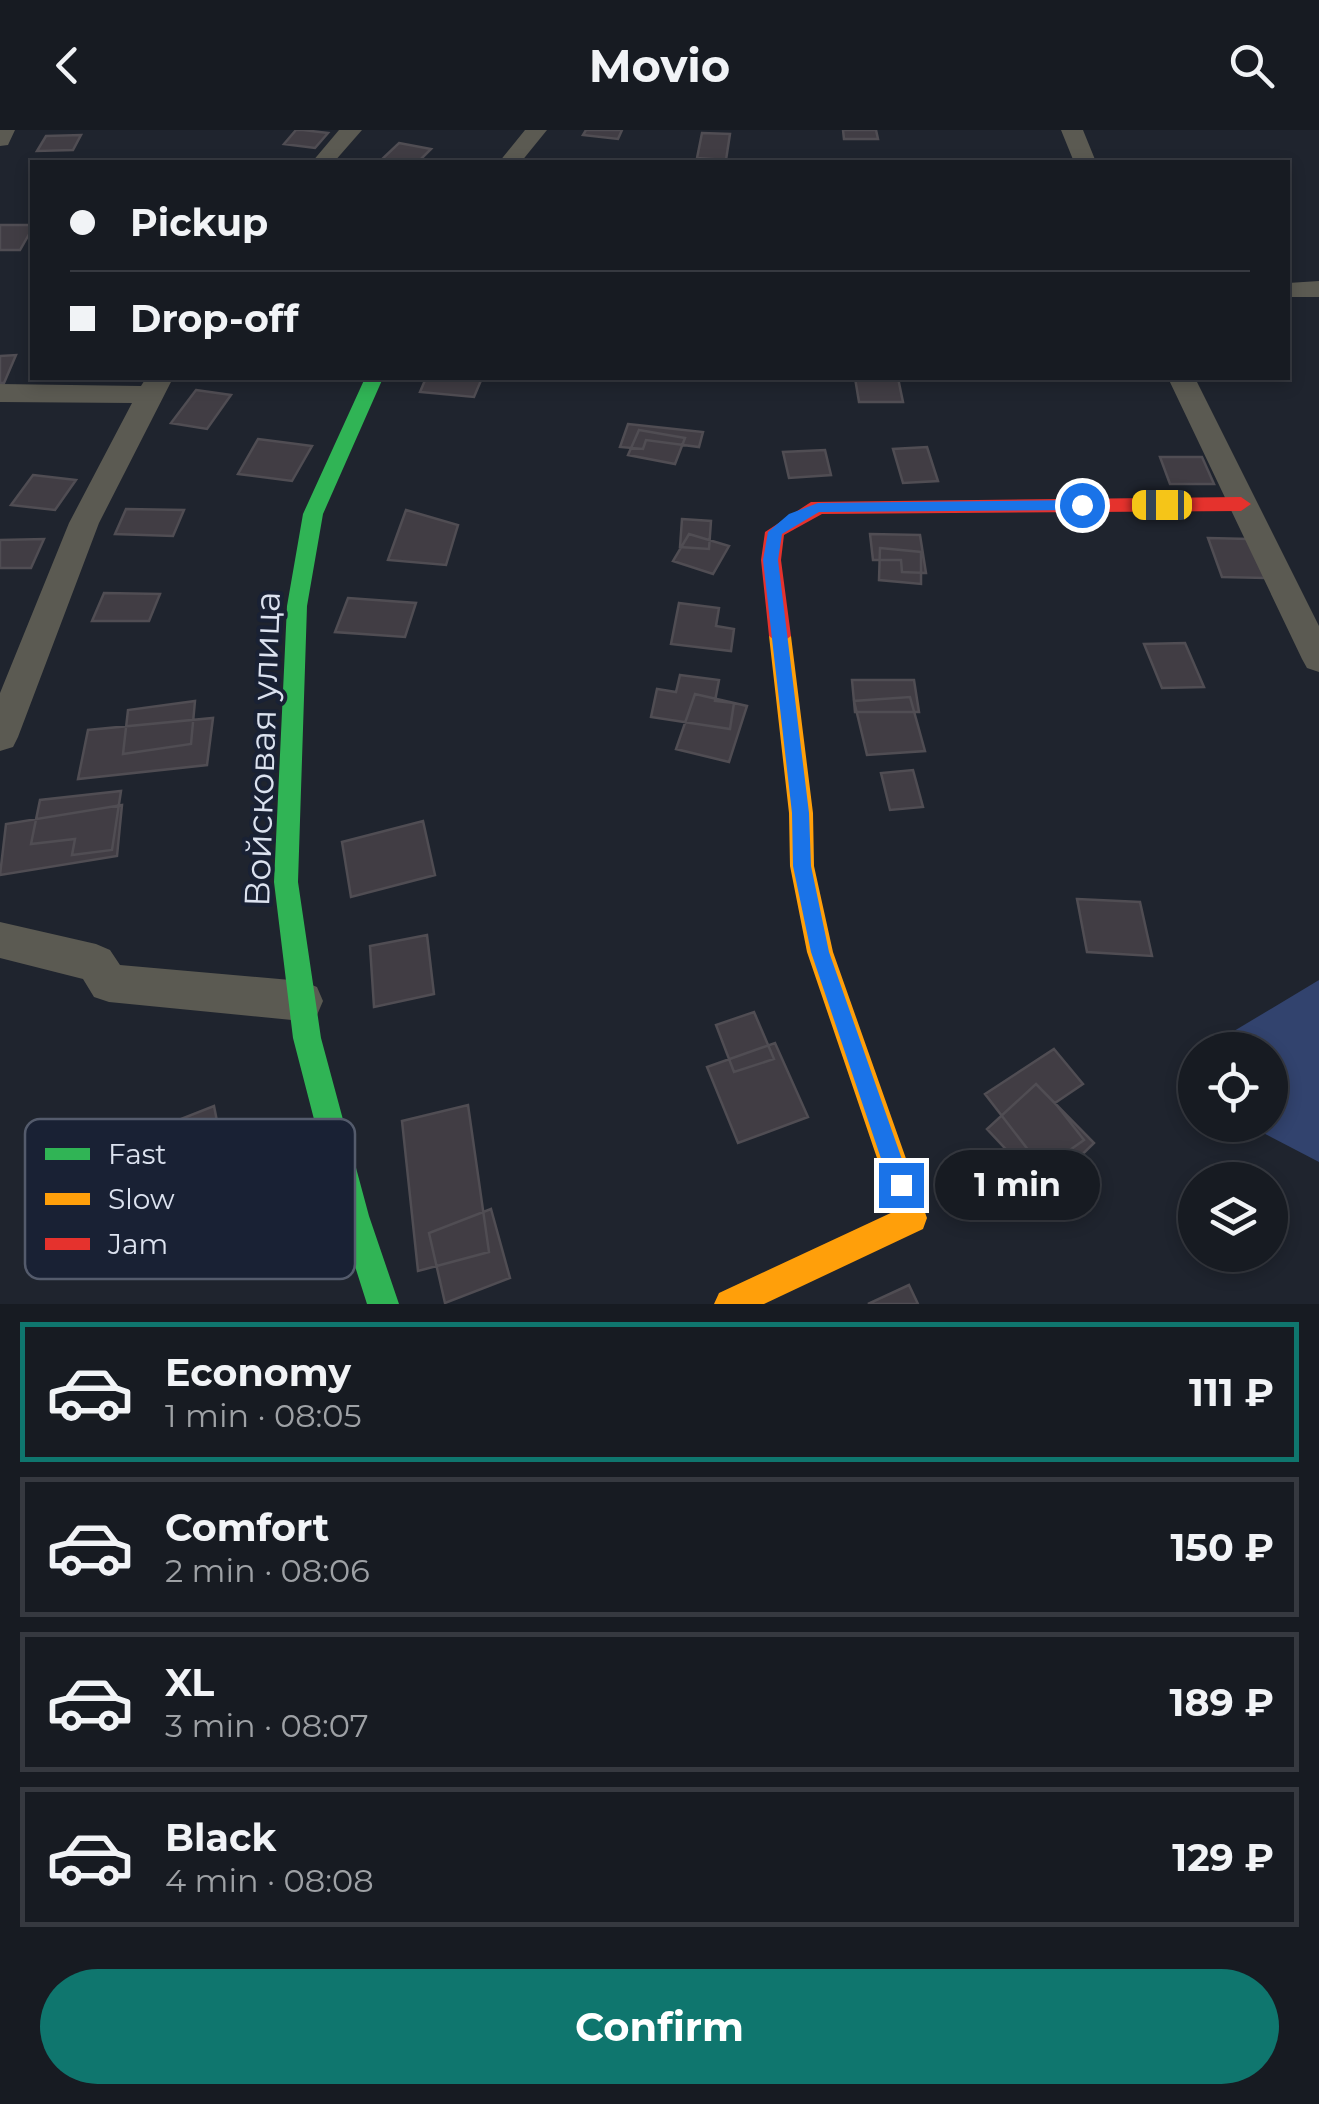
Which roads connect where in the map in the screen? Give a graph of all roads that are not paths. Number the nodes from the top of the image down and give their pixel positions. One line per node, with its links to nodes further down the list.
1 (4, 130): 5 (street)
2 (350, 130): 6 (street)
3 (536, 130): 7 (street)
4 (1072, 130): 8 (street)
5 (0, 140)
6 (325, 160)
7 (512, 160)
8 (1084, 160)
9 (1319, 289): 10 (street)
10 (1290, 290)
11 (373, 380): 19 (street, Войсковая улица)
12 (1181, 380): 15 (street)
13 (153, 386): 14 (street); 17 (street)
14 (0, 393)
15 (1241, 504): 16 (street); 23 (street)
16 (1319, 658)
17 (0, 737)
18 (0, 940): 19 (street)
19 (302, 1001): 20 (street, Войсковая улица)
20 (328, 1119)
21 (355, 1215): 22 (street, Войсковая улица)
22 (383, 1304)
23 (730, 1304)

